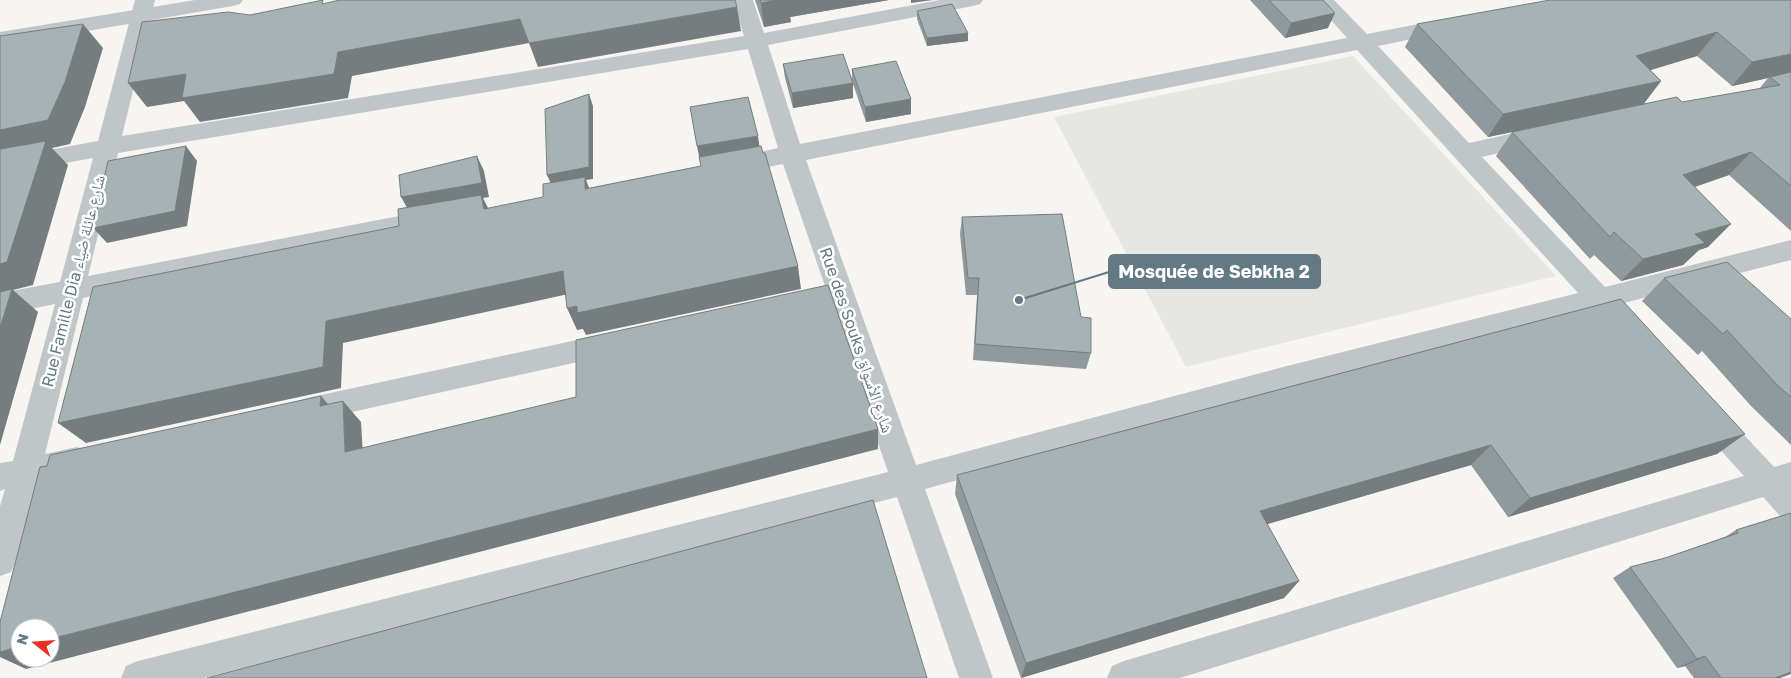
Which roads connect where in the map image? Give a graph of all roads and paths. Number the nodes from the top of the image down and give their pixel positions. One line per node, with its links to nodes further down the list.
1 (233, 0): 5 (street)
2 (742, 0): 8 (street, Rue des Souks شارع الأسواق)
3 (973, 0): 8 (street)
4 (1323, 0): 9 (street)
5 (143, 7): 7 (street); 11 (street, Rue Famille Dia شارع عائلة ضياء)
6 (1466, 21): 9 (street)
7 (0, 39)
8 (756, 41): 11 (street); 13 (street, Rue des Souks شارع الأسواق)
9 (1362, 42): 12 (street); 13 (street)
10 (1560, 132): 12 (street)
11 (107, 147): 14 (street); 18 (street, Rue Famille Dia شارع عائلة ضياء)
12 (1463, 152): 20 (street)
13 (792, 155): 15 (street); 19 (street, Rue des Souks شارع الأسواق)
14 (0, 166)
15 (714, 169)
16 (459, 213): 18 (street)
17 (1791, 250): 20 (street)
18 (72, 289): 21 (street); 28 (street, Rue Famille Dia شارع عائلة ضياء)
19 (840, 293): 22 (street); 30 (street, Rue des Souks شارع الأسواق)
20 (1598, 298): 23 (street); 30 (street)
21 (0, 304)
22 (772, 308)
23 (1625, 326)
24 (636, 338): 26 (street)
25 (1690, 397): 29 (street)
26 (277, 416)
27 (102, 454): 28 (street)
28 (12, 474): 32 (street, Rue Famille Dia شارع عائلة ضياء)
29 (1780, 478): 31 (street); 35 (street)
30 (906, 481): 33 (street); 34 (street, Rue des Souks شارع الأسواق)
31 (1791, 506)
32 (0, 561)
33 (138, 678)
34 (976, 678)
35 (1124, 678)

